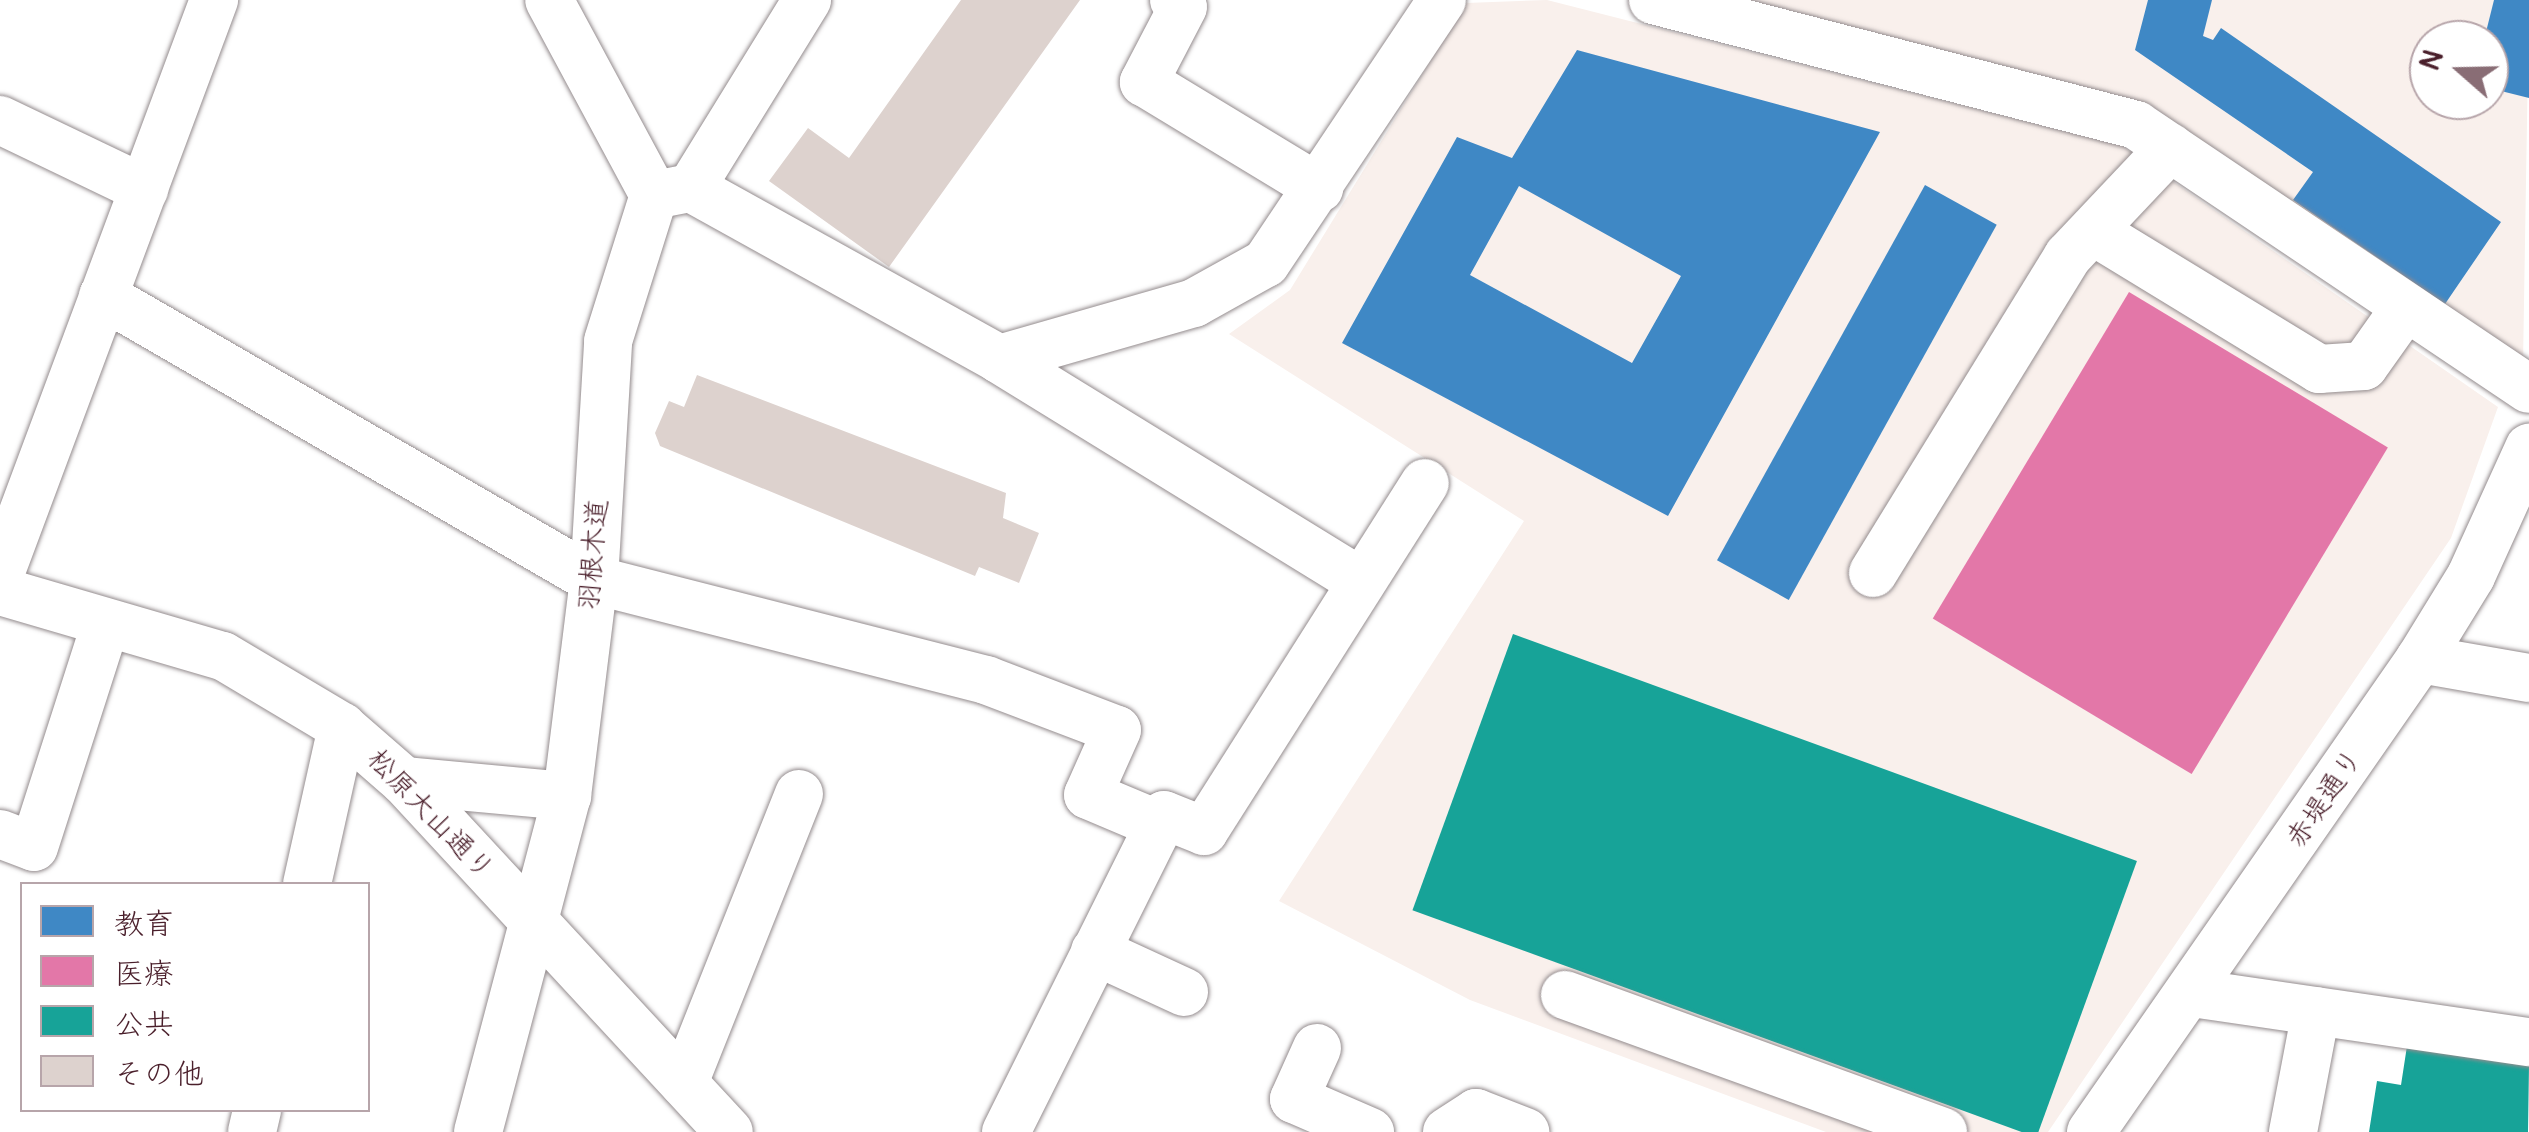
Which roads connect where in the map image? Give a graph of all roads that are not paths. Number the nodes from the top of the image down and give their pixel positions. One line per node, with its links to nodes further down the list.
1 (214, 0): 10 (street)
2 (549, 0): 11 (street)
3 (807, 0): 11 (street, 羽根木道)
4 (1174, 0): 9 (street)
5 (1442, 0): 9 (street)
6 (1654, 0): 8 (street)
7 (0, 120): 10 (street)
8 (2170, 148): 12 (street); 14 (street)
9 (1319, 188): 15 (street)
10 (144, 190): 13 (street)
11 (673, 192): 15 (street); 21 (street, 羽根木道)
12 (2092, 230): 14 (street); 20 (street)
13 (102, 296): 19 (street); 21 (street)
14 (2404, 311): 16 (street)
15 (1000, 359): 22 (street)
16 (2529, 389)
17 (2529, 448): 25 (street, 赤堤通り)
18 (1425, 483): 22 (street)
19 (0, 574)
20 (1873, 574)
21 (594, 580): 30 (street, 羽根木道); 31 (street)
22 (1361, 582): 31 (street)
23 (0, 591): 24 (street, 松原大山通り)
24 (104, 629): 27 (street, 松原大山通り); 32 (street)
25 (2420, 659): 26 (street); 37 (street, 赤堤通り)
26 (2529, 678)
27 (342, 727): 28 (street, 松原大山通り); 33 (street)
28 (404, 781): 30 (street); 34 (street, 松原大山通り)
29 (798, 794): 42 (street)
30 (568, 796): 34 (street, 羽根木道)
31 (1158, 825): 35 (street)
32 (0, 834)
33 (307, 882)
34 (534, 926): 42 (street, 松原大山通り); 46 (street, 羽根木道)
35 (1094, 951): 36 (street); 44 (street)
36 (1184, 992)
37 (2192, 993): 39 (street); 50 (street, 赤堤通り)
38 (1565, 995): 49 (street)
39 (2316, 1011): 40 (street); 51 (street)
40 (2529, 1042)
41 (1317, 1048): 45 (street)
42 (684, 1083): 47 (street, 松原大山通り)
43 (1461, 1122): 48 (street)
44 (1017, 1129)
45 (1357, 1130)
46 (478, 1132)
47 (730, 1132)
48 (1526, 1132)
49 (1943, 1132)
50 (2090, 1132)
51 (2293, 1132)

